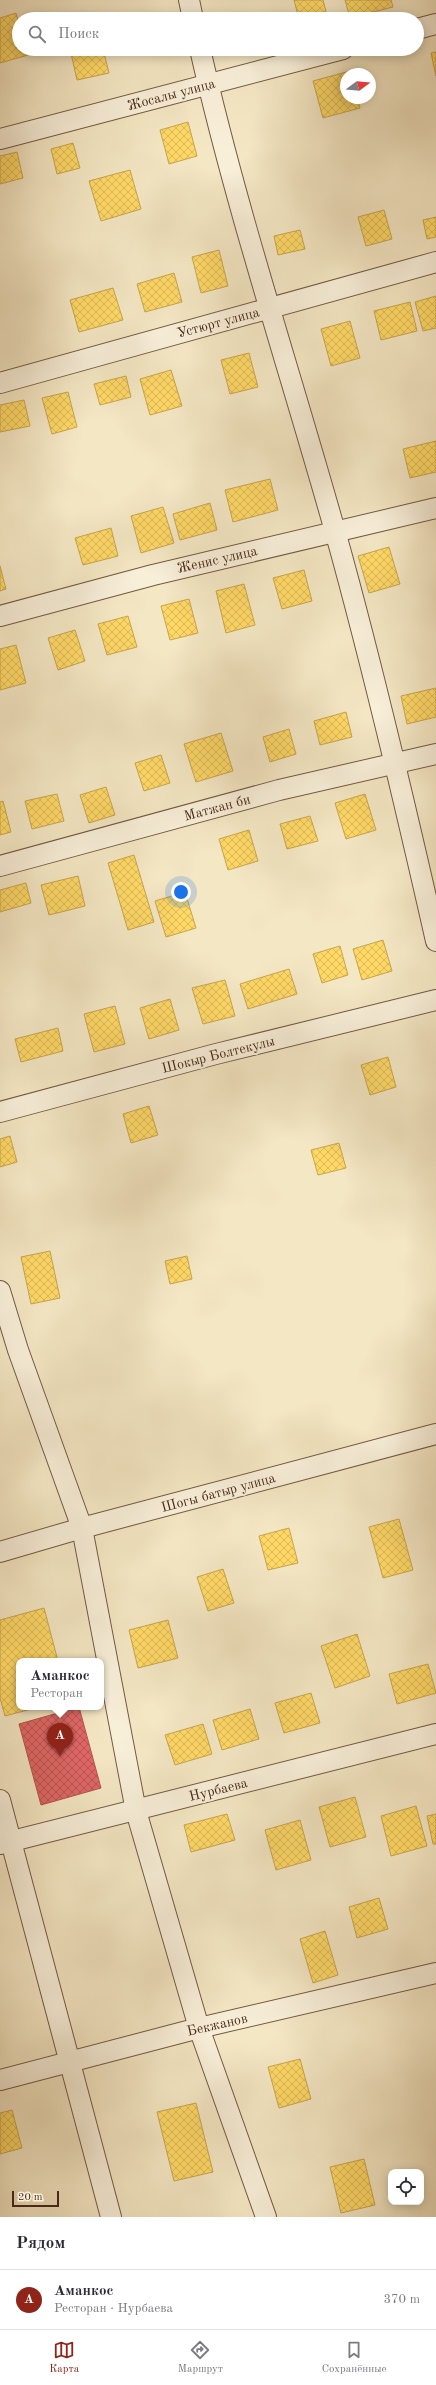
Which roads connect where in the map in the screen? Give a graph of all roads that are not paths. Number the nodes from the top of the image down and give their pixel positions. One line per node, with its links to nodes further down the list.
1 (189, 0): 2 (street)
2 (192, 12)
3 (436, 24): 4 (street)
4 (424, 28)
5 (202, 56): 7 (street)
6 (316, 56): 7 (street, Жосалы улица)
7 (208, 84): 8 (street, Жосалы улица); 10 (street)
8 (0, 139)
9 (436, 262): 10 (street, Устюрт улица)
10 (270, 308): 11 (street, Устюрт улица); 13 (street)
11 (0, 383)
12 (436, 508): 13 (street, Женис улица)
13 (335, 532): 14 (street, Женис улица); 16 (street)
14 (0, 616)
15 (436, 754): 16 (street, Матжан би)
16 (396, 763): 17 (street, Матжан би); 18 (street)
17 (0, 866)
18 (436, 941)
19 (436, 1000): 20 (street, Шокыр Болтекулы)
20 (0, 1112)
21 (0, 1291): 23 (street)
22 (436, 1434): 23 (street, Шогы батыр улица)
23 (82, 1528): 24 (street, Шогы батыр улица); 27 (street)
24 (0, 1552)
25 (436, 1734): 27 (street, Нурбаева)
26 (0, 1800): 28 (street)
27 (136, 1810): 28 (street, Нурбаева); 30 (street)
28 (5, 1842): 31 (street)
29 (436, 1973): 30 (street, Бекжанов)
30 (199, 2028): 31 (street, Бекжанов); 34 (street)
31 (69, 2061): 32 (street, Бекжанов); 33 (street)
32 (0, 2080)
33 (111, 2217)
34 (266, 2217)

